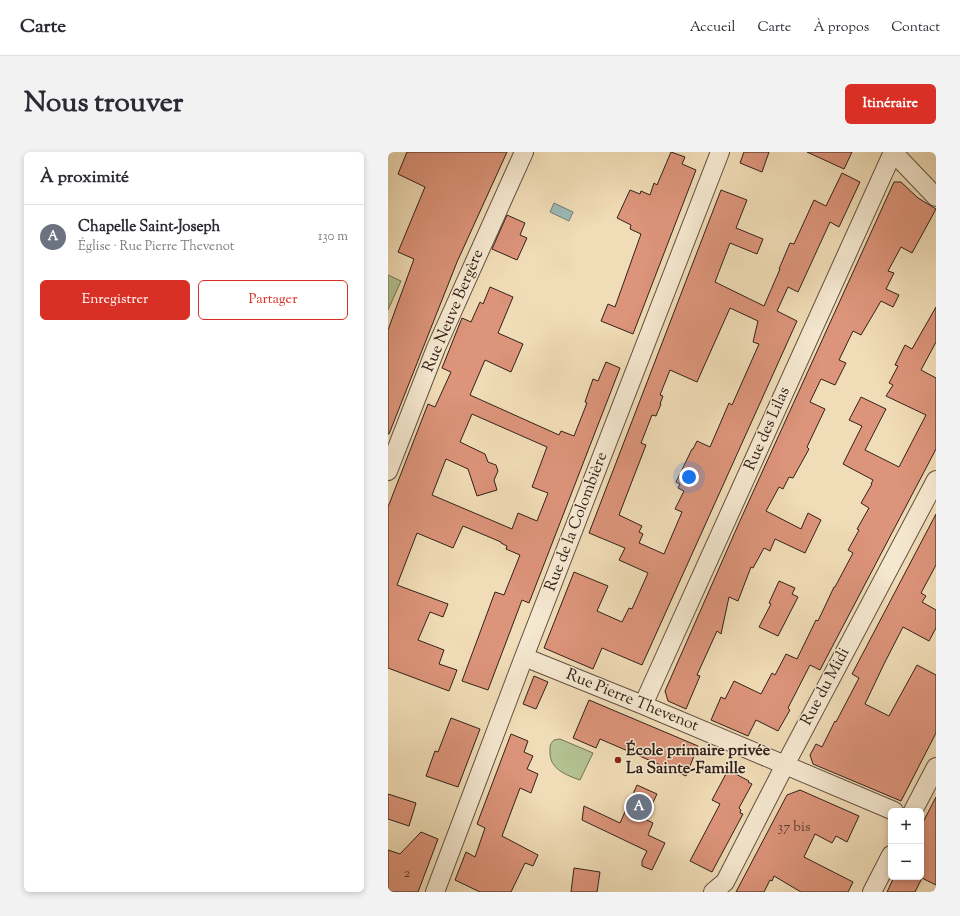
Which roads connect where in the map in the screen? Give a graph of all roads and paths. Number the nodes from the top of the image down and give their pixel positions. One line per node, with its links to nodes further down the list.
1 (524, 152): 5 (street, Rue Neuve Bergère)
2 (720, 152): 7 (street, Rue de la Colombière)
3 (893, 152): 4 (street); 8 (street, Rue des Lilas)
4 (936, 197)
5 (388, 471)
6 (936, 480): 9 (street, Rue du Midi)
7 (524, 657): 8 (street, Rue Pierre Thevenot); 14 (street, Rue de la Colombière)
8 (643, 705): 9 (street, Rue Pierre Thevenot)
9 (785, 764): 11 (street, Rue Pierre Thevenot); 15 (street, Rue du Midi)
10 (936, 767): 12 (street)
11 (888, 808)
12 (915, 808)
13 (888, 861): 16 (street)
14 (435, 892)
15 (713, 892)
16 (872, 892)

